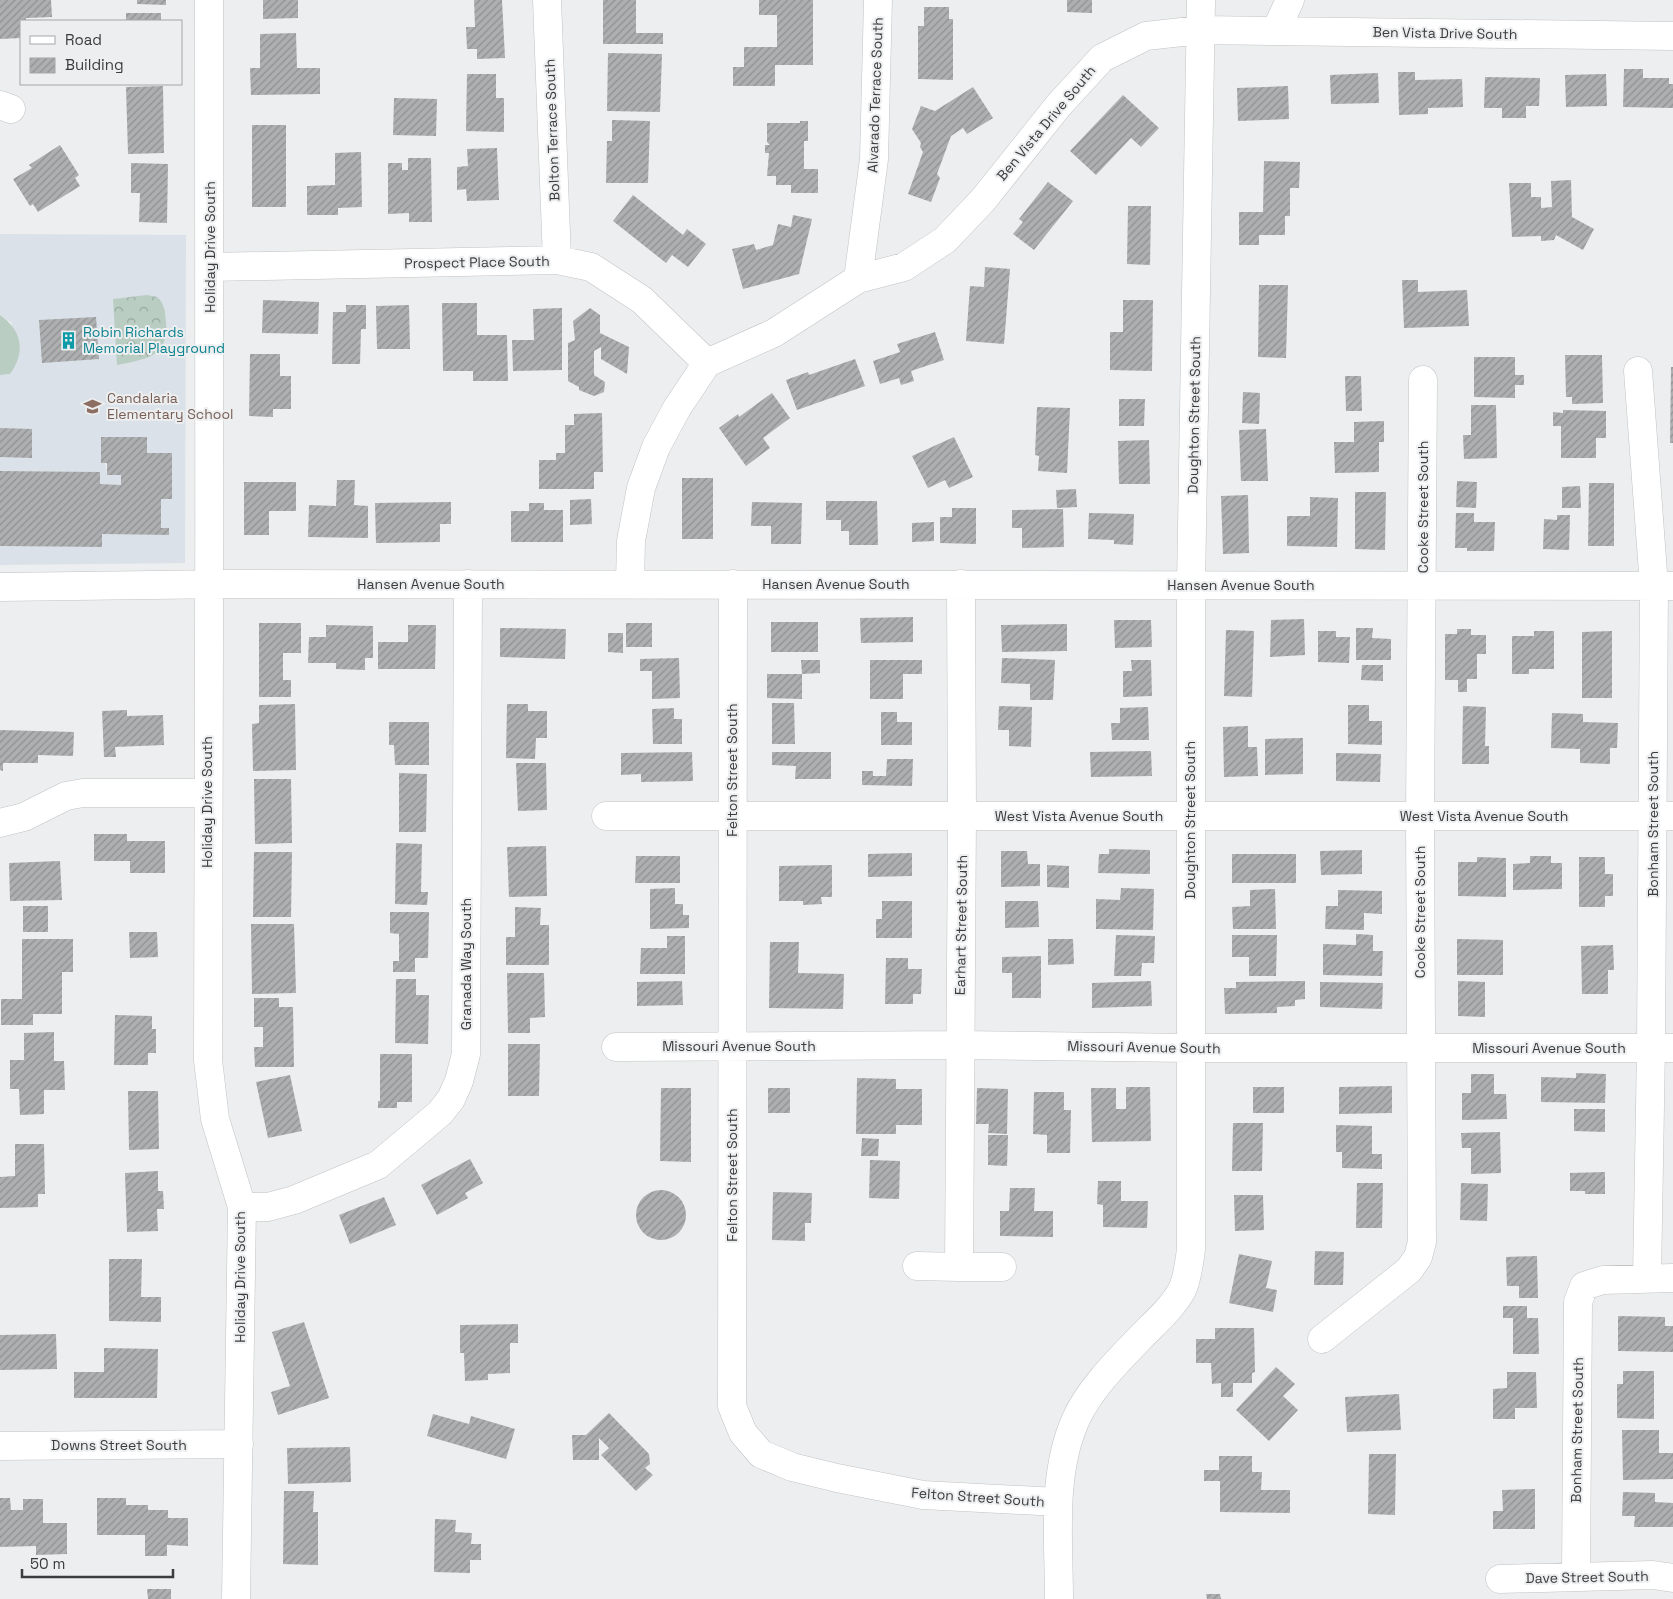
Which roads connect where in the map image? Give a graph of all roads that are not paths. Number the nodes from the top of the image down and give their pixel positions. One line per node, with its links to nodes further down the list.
1 (209, 0): 10 (street, Holiday Drive South)
2 (547, 0): 9 (street, Bolton Terrace South)
3 (878, 0): 11 (street, Alvarado Terrace South)
4 (1200, 0): 6 (street, Doughton Street South)
5 (1290, 0): 7 (street)
6 (1200, 30): 7 (street, Ben Vista Drive South); 11 (street, Ben Vista Drive South); 20 (street, Doughton Street South)
7 (1276, 30): 8 (street, Ben Vista Drive South)
8 (1673, 36)
9 (557, 260): 10 (street, Prospect Place South); 12 (street, Prospect Place South)
10 (211, 268): 19 (street, Holiday Drive South)
11 (858, 279): 12 (street, Ben Vista Drive South)
12 (707, 363): 15 (street)
13 (1638, 371): 22 (street, Bonham Street South)
14 (1423, 380): 21 (street, Cooke Street South)
15 (630, 583): 16 (street, Hansen Avenue South); 17 (street, Hansen Avenue South)
16 (468, 584): 19 (street, Hansen Avenue South); 38 (street, Granada Way South)
17 (733, 584): 18 (street, Hansen Avenue South); 26 (street, Felton Street South)
18 (961, 584): 20 (street, Hansen Avenue South); 27 (street, Earhart Street South)
19 (208, 585): 23 (street, Hansen Avenue South); 24 (street, Holiday Drive South)
20 (1191, 585): 21 (street, Hansen Avenue South); 28 (street, Doughton Street South)
21 (1423, 585): 22 (street, Hansen Avenue South); 29 (street, Cooke Street South)
22 (1664, 586): 30 (street, Bonham Street South)
23 (0, 587)
24 (207, 793): 31 (street); 38 (street, Holiday Drive South)
25 (606, 816): 26 (street, West Vista Avenue South)
26 (731, 816): 27 (street, West Vista Avenue South); 34 (street, Felton Street South)
27 (962, 816): 28 (street, West Vista Avenue South); 32 (street, Earhart Street South)
28 (1190, 816): 29 (street, West Vista Avenue South); 36 (street, Doughton Street South)
29 (1420, 816): 30 (street, West Vista Avenue South); 35 (street, Cooke Street South)
30 (1663, 816): 37 (street, Bonham Street South)
31 (0, 823)
32 (960, 1045): 34 (street, Missouri Avenue South); 36 (street, Missouri Avenue South); 40 (street, Earhart Street South)
33 (616, 1047): 34 (street, Missouri Avenue South)
34 (731, 1047): 46 (street, Felton Street South)
35 (1421, 1047): 36 (street, Missouri Avenue South); 37 (street, Missouri Avenue South); 43 (street, Cooke Street South)
36 (1191, 1048): 46 (street, Doughton Street South)
37 (1662, 1048): 42 (street, Bonham Street South)
38 (242, 1207): 44 (street, Holiday Drive South)
39 (917, 1266): 40 (street)
40 (959, 1266): 41 (street)
41 (1002, 1267)
42 (1660, 1278): 47 (street, Bonham Street South)
43 (1322, 1340)
44 (239, 1444): 45 (street, Downs Street South); 50 (street, Holiday Drive South)
45 (0, 1446)
46 (1058, 1502): 51 (street, Doughton Street South)
47 (1576, 1575): 48 (street, Dave Street South); 49 (street, Dave Street South)
48 (1673, 1578)
49 (1500, 1579)
50 (236, 1599)
51 (1059, 1599)

